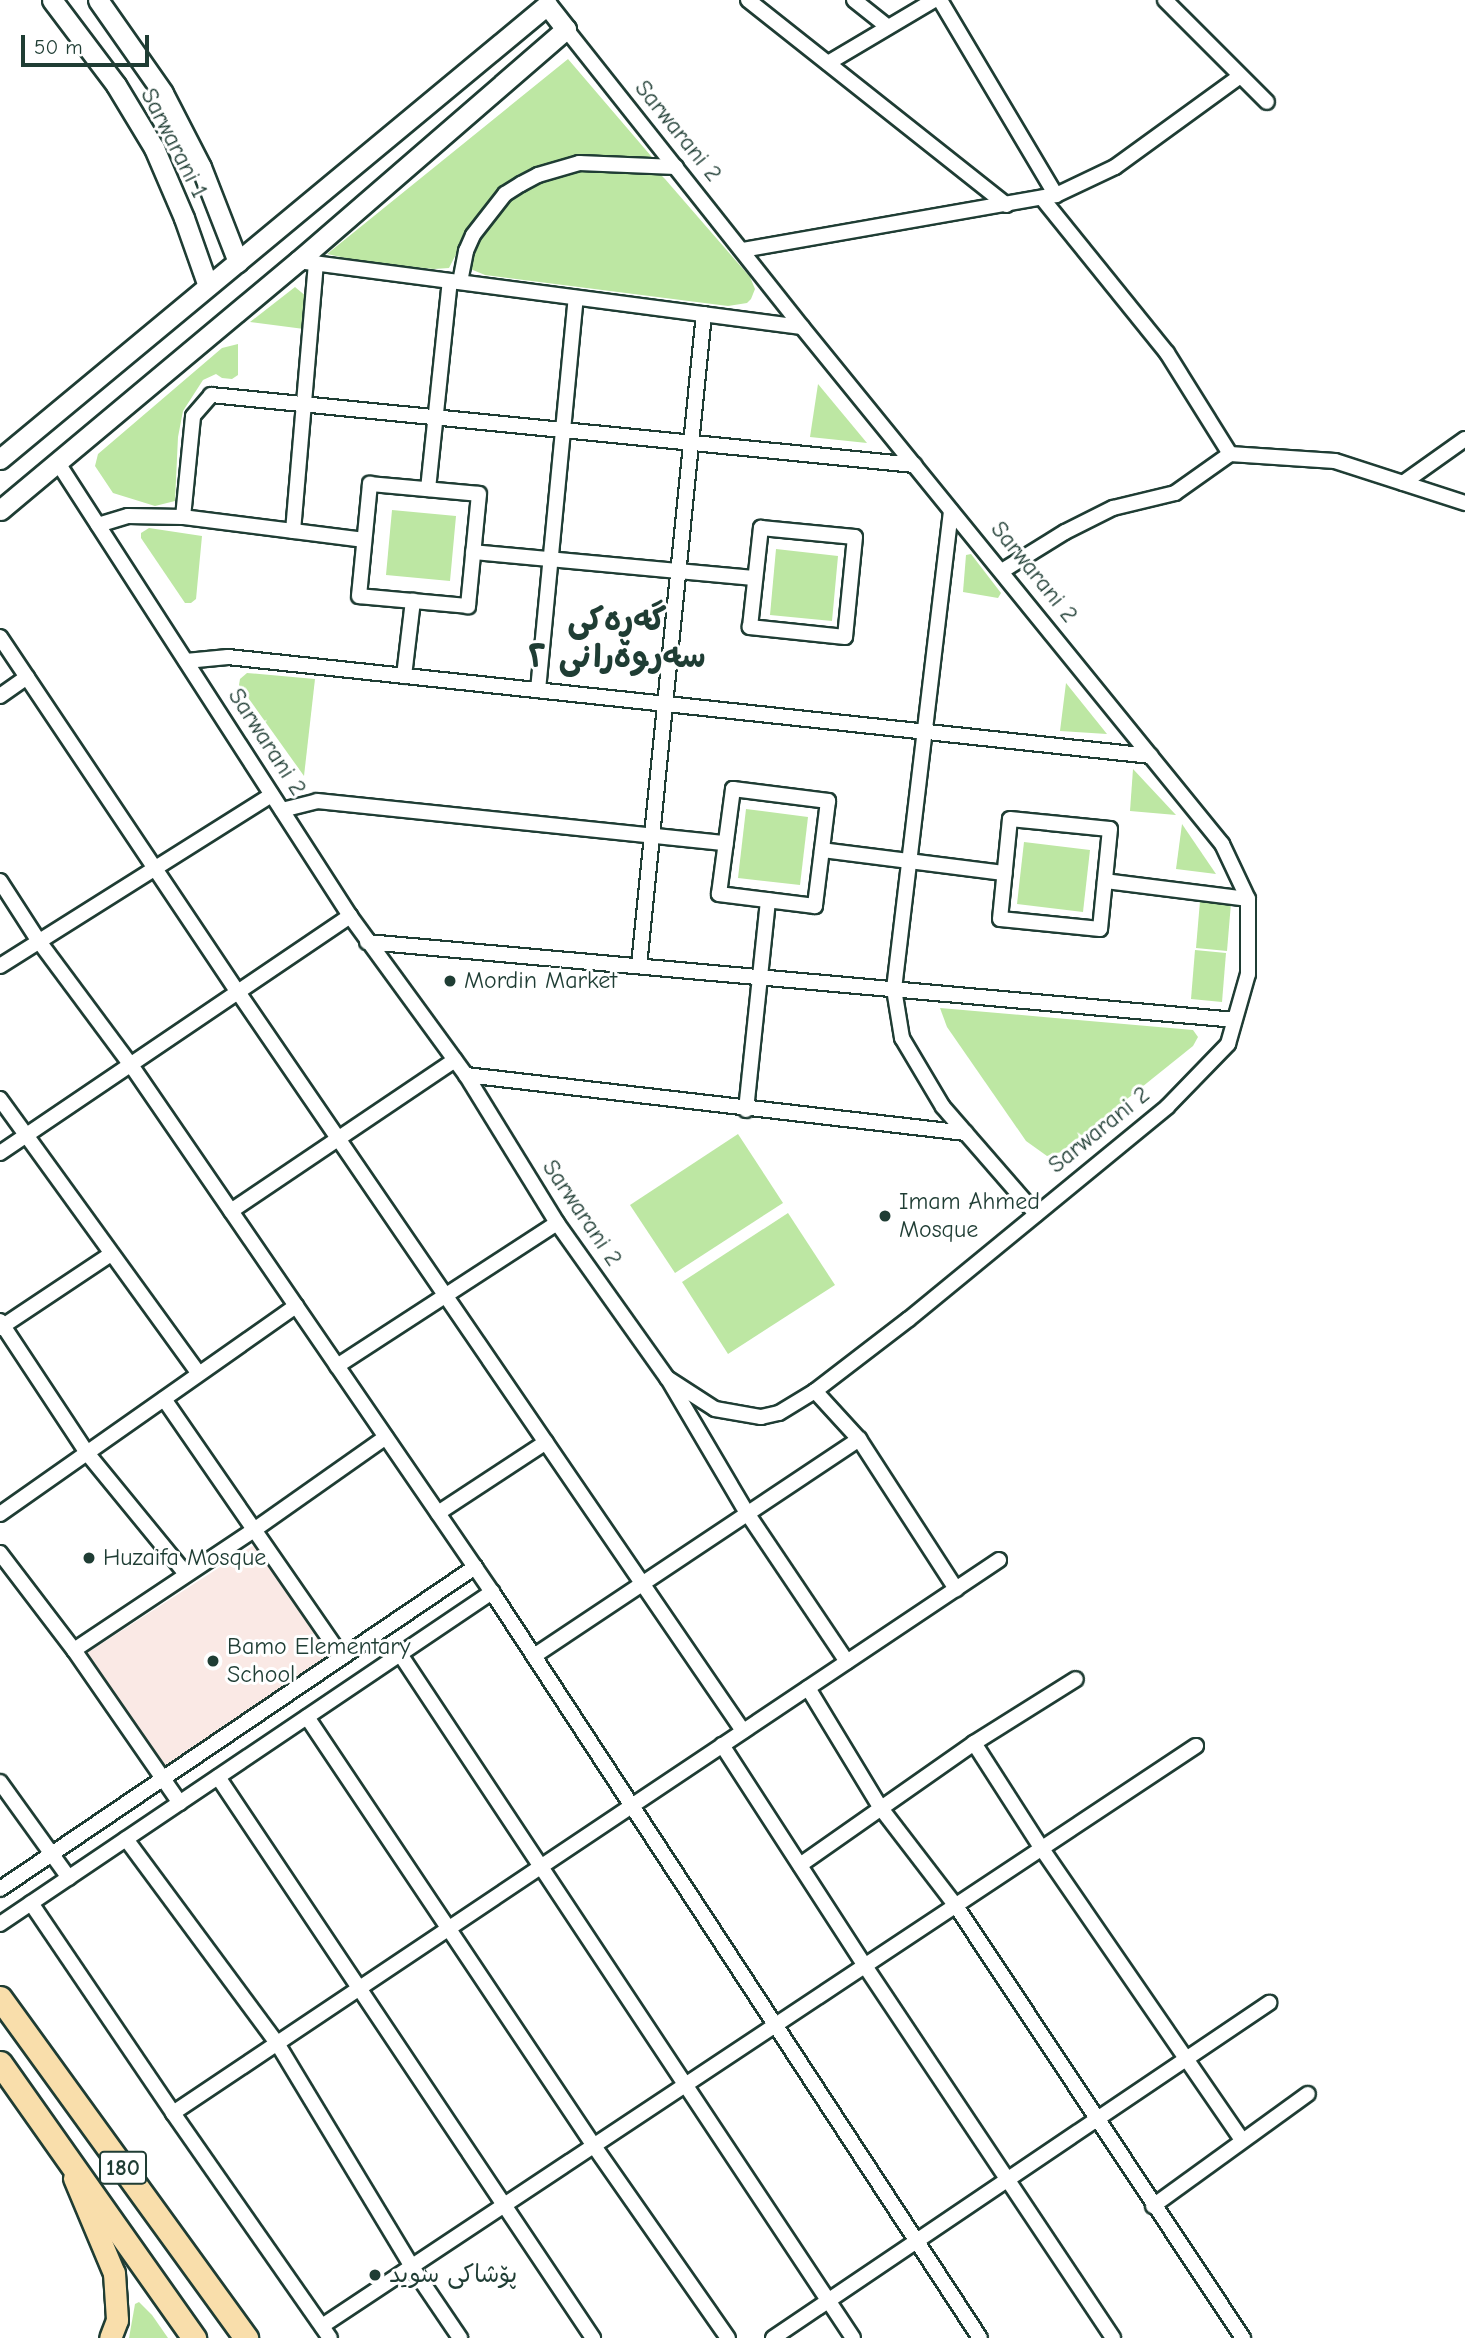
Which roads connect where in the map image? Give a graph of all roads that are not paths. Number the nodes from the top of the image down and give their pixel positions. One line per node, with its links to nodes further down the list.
1 (52, 0): 21 (main road, Sarwarani 1)
2 (98, 0): 18 (main road)
3 (748, 0): 11 (street)
4 (853, 0): 9 (street)
5 (934, 0): 9 (street)
6 (940, 0): 15 (street)
7 (1165, 0): 12 (street)
8 (550, 3): 10 (main road, Sarwarani 2); 18 (main road)
9 (888, 27): 11 (street)
10 (566, 29): 14 (street, Sarwarani 2); 19 (main road)
11 (828, 63): 16 (street)
12 (1239, 76): 13 (street); 15 (street)
13 (1267, 102)
14 (676, 167): 17 (street, Sarwarani 2); 20 (street)
15 (1049, 196): 16 (street); 30 (street)
16 (1007, 205): 17 (street)
17 (743, 250): 24 (street, Sarwarani 2)
18 (238, 262): 21 (main road)
19 (307, 262): 20 (street); 25 (street); 32 (main road)
20 (455, 281): 22 (street); 26 (street)
21 (208, 286): 31 (main road)
22 (576, 298): 23 (street); 27 (street)
23 (704, 314): 24 (street); 29 (street)
24 (802, 327): 33 (street, Sarwarani 2)
25 (303, 404): 26 (street); 39 (street); 41 (street)
26 (436, 418): 27 (street); 35 (street)
27 (564, 430): 29 (street); 44 (street)
28 (1465, 439): 34 (street)
29 (692, 443): 33 (street); 45 (street)
30 (1230, 454): 34 (street); 46 (street)
31 (0, 459)
32 (58, 463): 37 (main road); 40 (street, Sarwarani 2)
33 (915, 465): 38 (street, Sarwarani 2)
34 (1403, 483): 36 (street)
35 (428, 489): 42 (street); 43 (street)
36 (1465, 503)
37 (0, 510)
38 (951, 510): 46 (street, Sarwarani 2); 56 (street)
39 (183, 517): 40 (street); 41 (street)
40 (98, 525): 50 (street, Sarwarani 2)
41 (293, 531): 42 (street)
42 (365, 540): 48 (street)
43 (473, 552): 44 (street); 48 (street)
44 (552, 559): 45 (street); 53 (street)
45 (679, 570): 47 (street); 55 (street)
46 (1002, 571): 57 (street, Sarwarani 2)
47 (755, 578): 47 (street)
48 (413, 601): 51 (street)
49 (0, 637): 52 (street)
50 (186, 661): 51 (street); 58 (street, Sarwarani 2)
51 (404, 676): 53 (street)
52 (27, 677): 54 (street); 64 (street)
53 (538, 690): 55 (street)
54 (0, 696)
55 (665, 704): 56 (street); 60 (street)
56 (925, 730): 57 (street); 63 (street)
57 (1151, 756): 68 (street, Sarwarani 2)
58 (272, 795): 59 (street, Sarwarani 2); 64 (street)
59 (282, 810): 60 (street); 70 (street, Sarwarani 2)
60 (652, 836): 61 (street); 74 (street)
61 (726, 843): 62 (street); 69 (street)
62 (822, 850): 63 (street); 69 (street)
63 (909, 862): 65 (street); 76 (street)
64 (155, 869): 71 (street); 77 (street)
65 (1005, 873): 67 (street); 67 (street)
66 (0, 881): 71 (street)
67 (1105, 881): 68 (street)
68 (1248, 899): 78 (street, Sarwarani 2)
69 (768, 900): 75 (street)
70 (350, 916): 72 (street, Sarwarani 2); 77 (street)
71 (38, 940): 73 (street); 80 (street)
72 (367, 942): 74 (street); 79 (street, Sarwarani 2)
73 (0, 966)
74 (639, 966): 75 (street)
75 (760, 977): 76 (street); 83 (street)
76 (894, 989): 78 (street); 84 (street)
77 (238, 992): 80 (street); 86 (street)
78 (1235, 1020): 89 (street, Sarwarani 2)
79 (455, 1060): 81 (street, Sarwarani 2); 86 (street)
80 (131, 1065): 85 (street); 88 (street)
81 (467, 1075): 83 (street); 90 (street, Sarwarani 2)
82 (0, 1099): 85 (street)
83 (746, 1110): 84 (street)
84 (966, 1133): 89 (street)
85 (26, 1135): 87 (street); 91 (street)
86 (339, 1139): 88 (street); 92 (street)
87 (0, 1153)
88 (231, 1211): 93 (street)
89 (1035, 1214): 98 (street, Sarwarani 2)
90 (557, 1223): 92 (street); 97 (street, Sarwarani 2)
91 (111, 1254): 94 (street); 96 (street)
92 (444, 1293): 95 (street); 102 (street)
93 (296, 1306): 95 (street); 96 (street)
94 (1, 1325): 103 (street)
95 (337, 1366): 100 (street)
96 (199, 1374): 99 (street)
97 (667, 1378): 98 (street, Sarwarani 2); 105 (street)
98 (815, 1391): 101 (street)
99 (164, 1399): 103 (street); 107 (street)
100 (386, 1437): 104 (street); 107 (street)
101 (859, 1439): 105 (street); 113 (street)
102 (546, 1442): 104 (street); 112 (street)
103 (87, 1453): 106 (street); 111 (street)
104 (438, 1513): 110 (street)
105 (747, 1513): 112 (street); 119 (street)
106 (0, 1514)
107 (254, 1530): 111 (street); 117 (street)
108 (0, 1553): 115 (street)
109 (999, 1560): 113 (street)
110 (475, 1567): 114 (street); 117 (street)
111 (186, 1574): 115 (street)
112 (642, 1583): 118 (street); 123 (street)
113 (956, 1589): 119 (street)
114 (492, 1592): 116 (street); 118 (street)
115 (75, 1650): 128 (street)
116 (400, 1654): 122 (street); 137 (street)
117 (341, 1656): 128 (street)
118 (534, 1656): 131 (street)
119 (847, 1662): 121 (street)
120 (1076, 1679): 124 (street)
121 (808, 1688): 123 (street); 132 (street)
122 (307, 1717): 127 (street); 143 (street)
123 (743, 1731): 125 (street)
124 (974, 1744): 132 (street); 134 (street)
125 (722, 1745): 131 (street); 136 (street)
126 (1196, 1746): 134 (street)
127 (218, 1777): 130 (street); 145 (street)
128 (164, 1779): 130 (street); 135 (street)
129 (0, 1782): 135 (street)
130 (180, 1802): 133 (street)
131 (633, 1805): 137 (street); 148 (street)
132 (880, 1807): 136 (street); 141 (street)
133 (126, 1839): 138 (street); 149 (street)
134 (1042, 1849): 141 (street); 150 (street)
135 (51, 1853): 138 (street); 139 (street)
136 (800, 1865): 144 (street)
137 (541, 1867): 143 (street); 152 (street)
138 (69, 1878): 140 (street)
139 (0, 1889)
140 (31, 1903): 142 (street); 154 (street)
141 (956, 1906): 144 (street); 155 (street)
142 (0, 1924)
143 (450, 1928): 145 (street); 157 (street)
144 (864, 1966): 148 (street); 159 (street)
145 (360, 1988): 149 (street); 161 (street)
146 (0, 1998): 169 (highway, 180)
147 (1269, 2003): 150 (street)
148 (777, 2025): 152 (street); 162 (street)
149 (277, 2043): 154 (street); 163 (street)
150 (1186, 2060): 155 (street); 156 (street)
151 (0, 2063): 158 (highway, 180)
152 (685, 2085): 157 (street); 164 (street)
153 (1308, 2094): 156 (street)
154 (173, 2113): 165 (street)
155 (1096, 2120): 159 (street); 160 (street)
156 (1241, 2140): 160 (street)
157 (594, 2146): 161 (street); 172 (street)
158 (68, 2163): 167 (main road); 168 (highway, 180)
159 (1006, 2181): 162 (street); 176 (street)
160 (1153, 2206): 166 (street)
161 (503, 2207): 163 (street); 171 (street)
162 (916, 2242): 164 (street); 175 (street)
163 (412, 2267): 165 (street); 170 (street)
164 (828, 2301): 173 (street); 174 (street)
165 (326, 2332)
166 (1237, 2336)
167 (110, 2338)
168 (194, 2338)
169 (246, 2338)
170 (460, 2338)
171 (593, 2338)
172 (728, 2338)
173 (773, 2338)
174 (853, 2338)
175 (980, 2338)
176 (1113, 2338)

